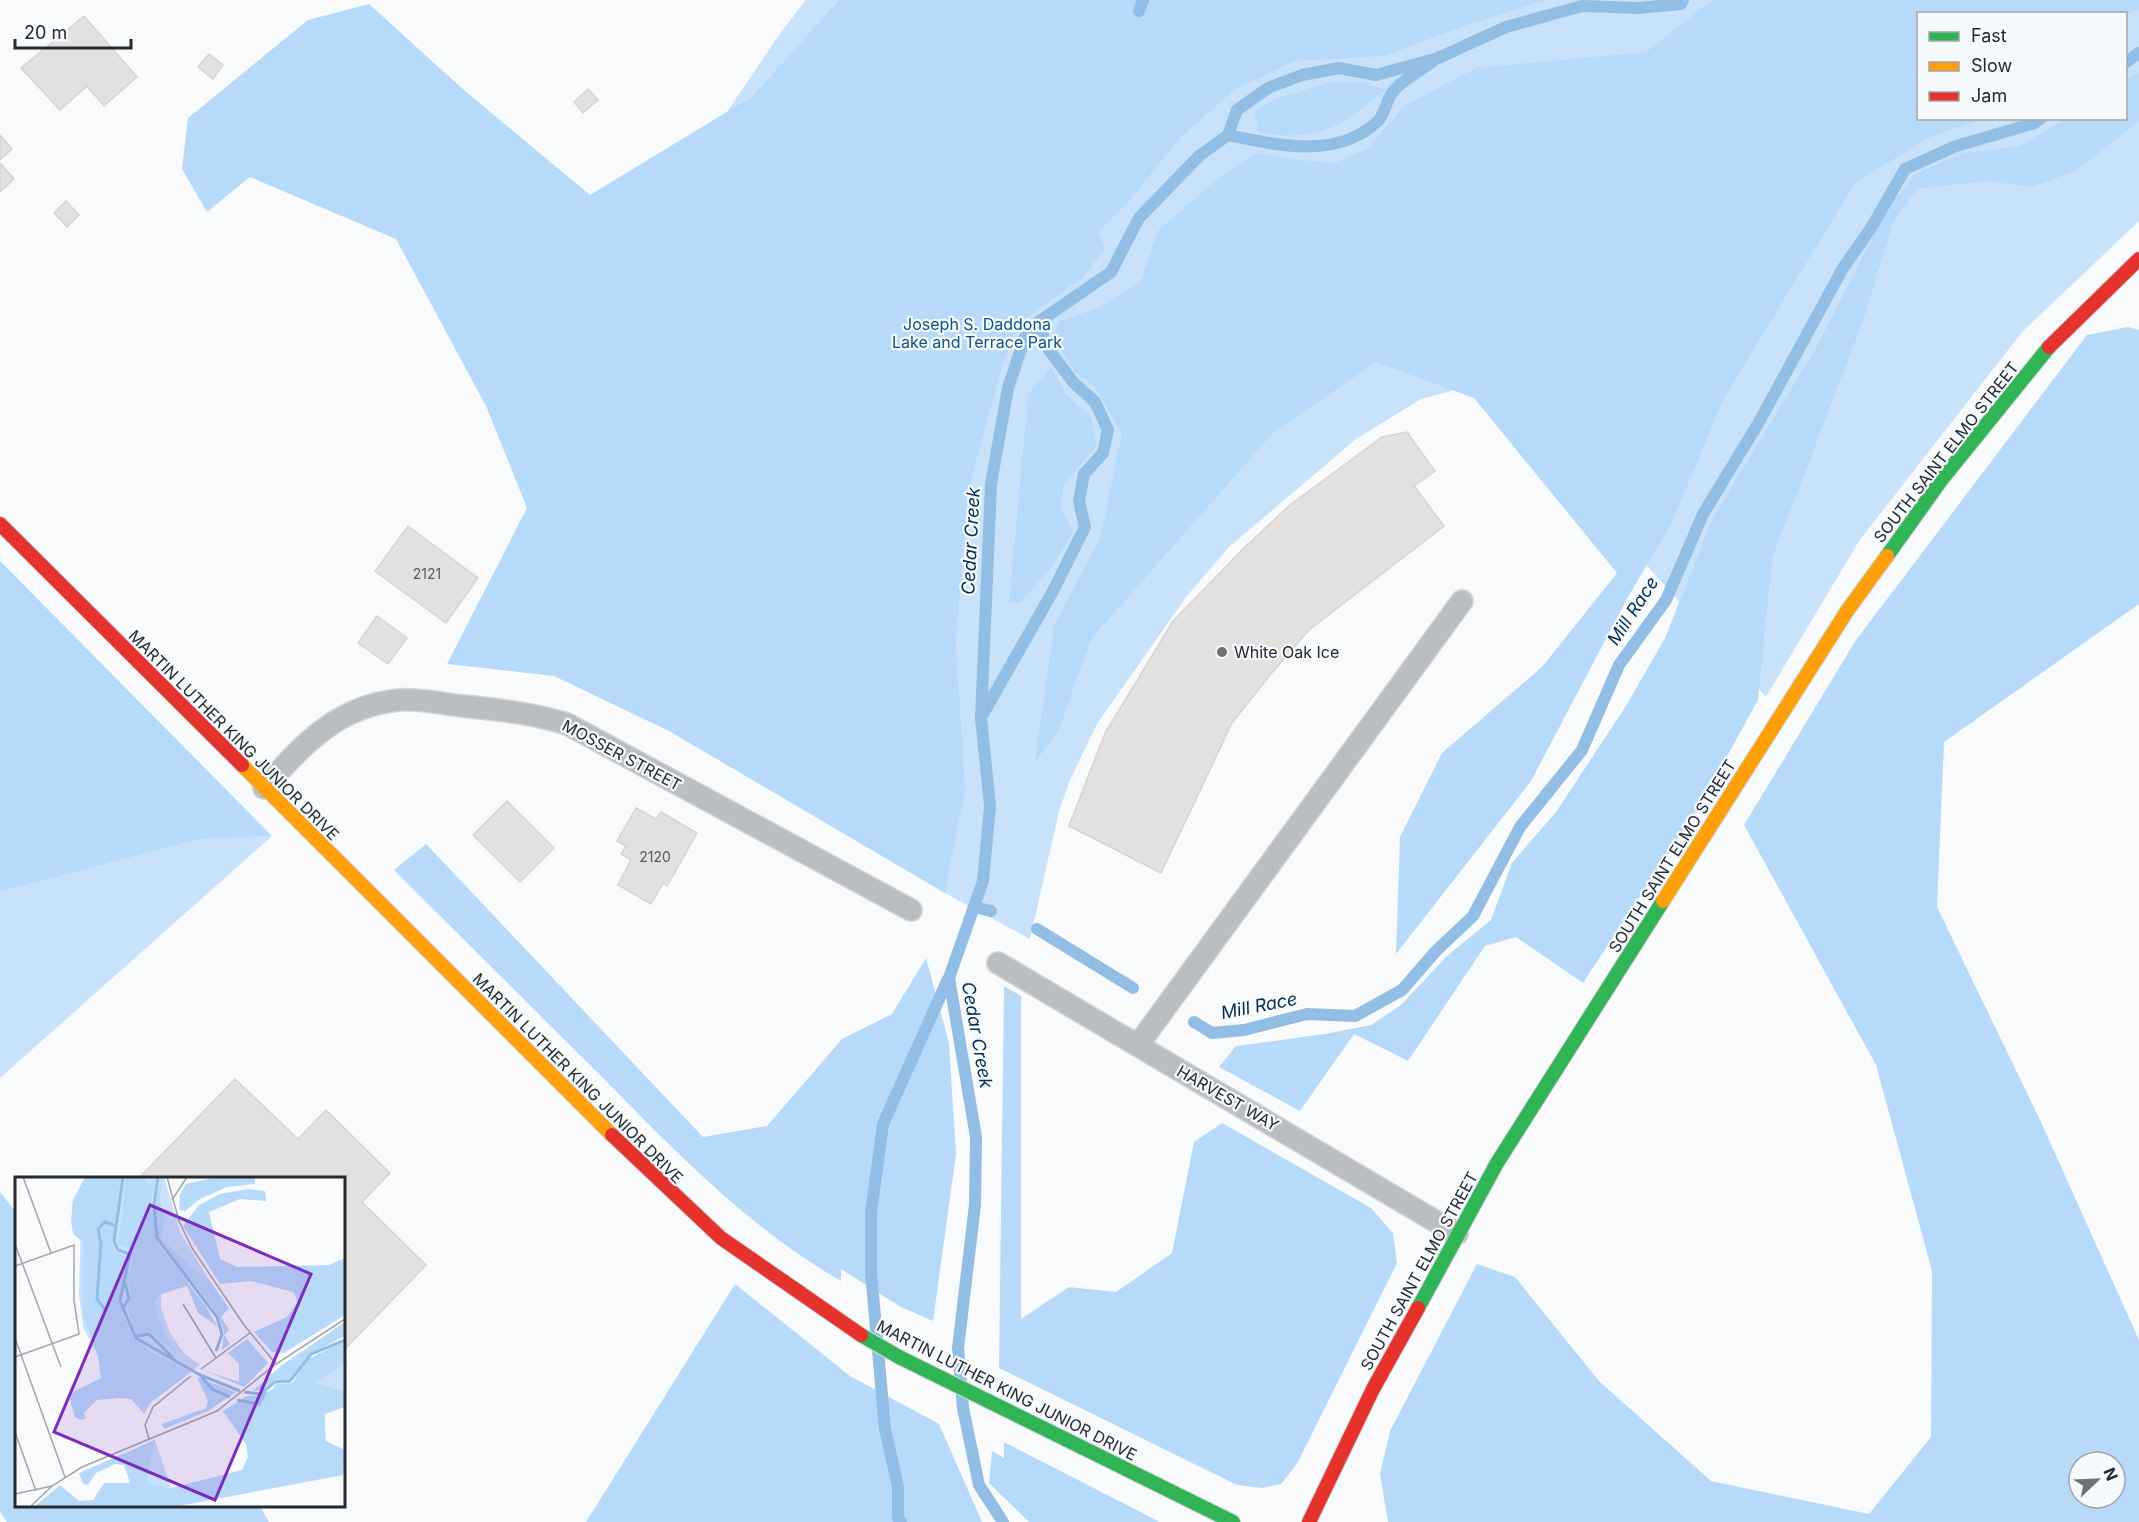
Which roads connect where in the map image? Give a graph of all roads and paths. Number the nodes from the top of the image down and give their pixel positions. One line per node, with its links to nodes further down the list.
1 (2139, 259): 8 (main road, SOUTH SAINT ELMO STREET)
2 (0, 524): 4 (main road, MARTIN LUTHER KING JUNIOR DRIVE)
3 (1462, 601): 7 (lane)
4 (264, 788): 5 (lane, MOSSER STREET); 9 (main road, MARTIN LUTHER KING JUNIOR DRIVE)
5 (911, 910)
6 (998, 963): 7 (lane, HARVEST WAY)
7 (1138, 1046): 8 (lane, HARVEST WAY)
8 (1457, 1234): 10 (main road, SOUTH SAINT ELMO STREET)
9 (1233, 1522)
10 (1309, 1522)

